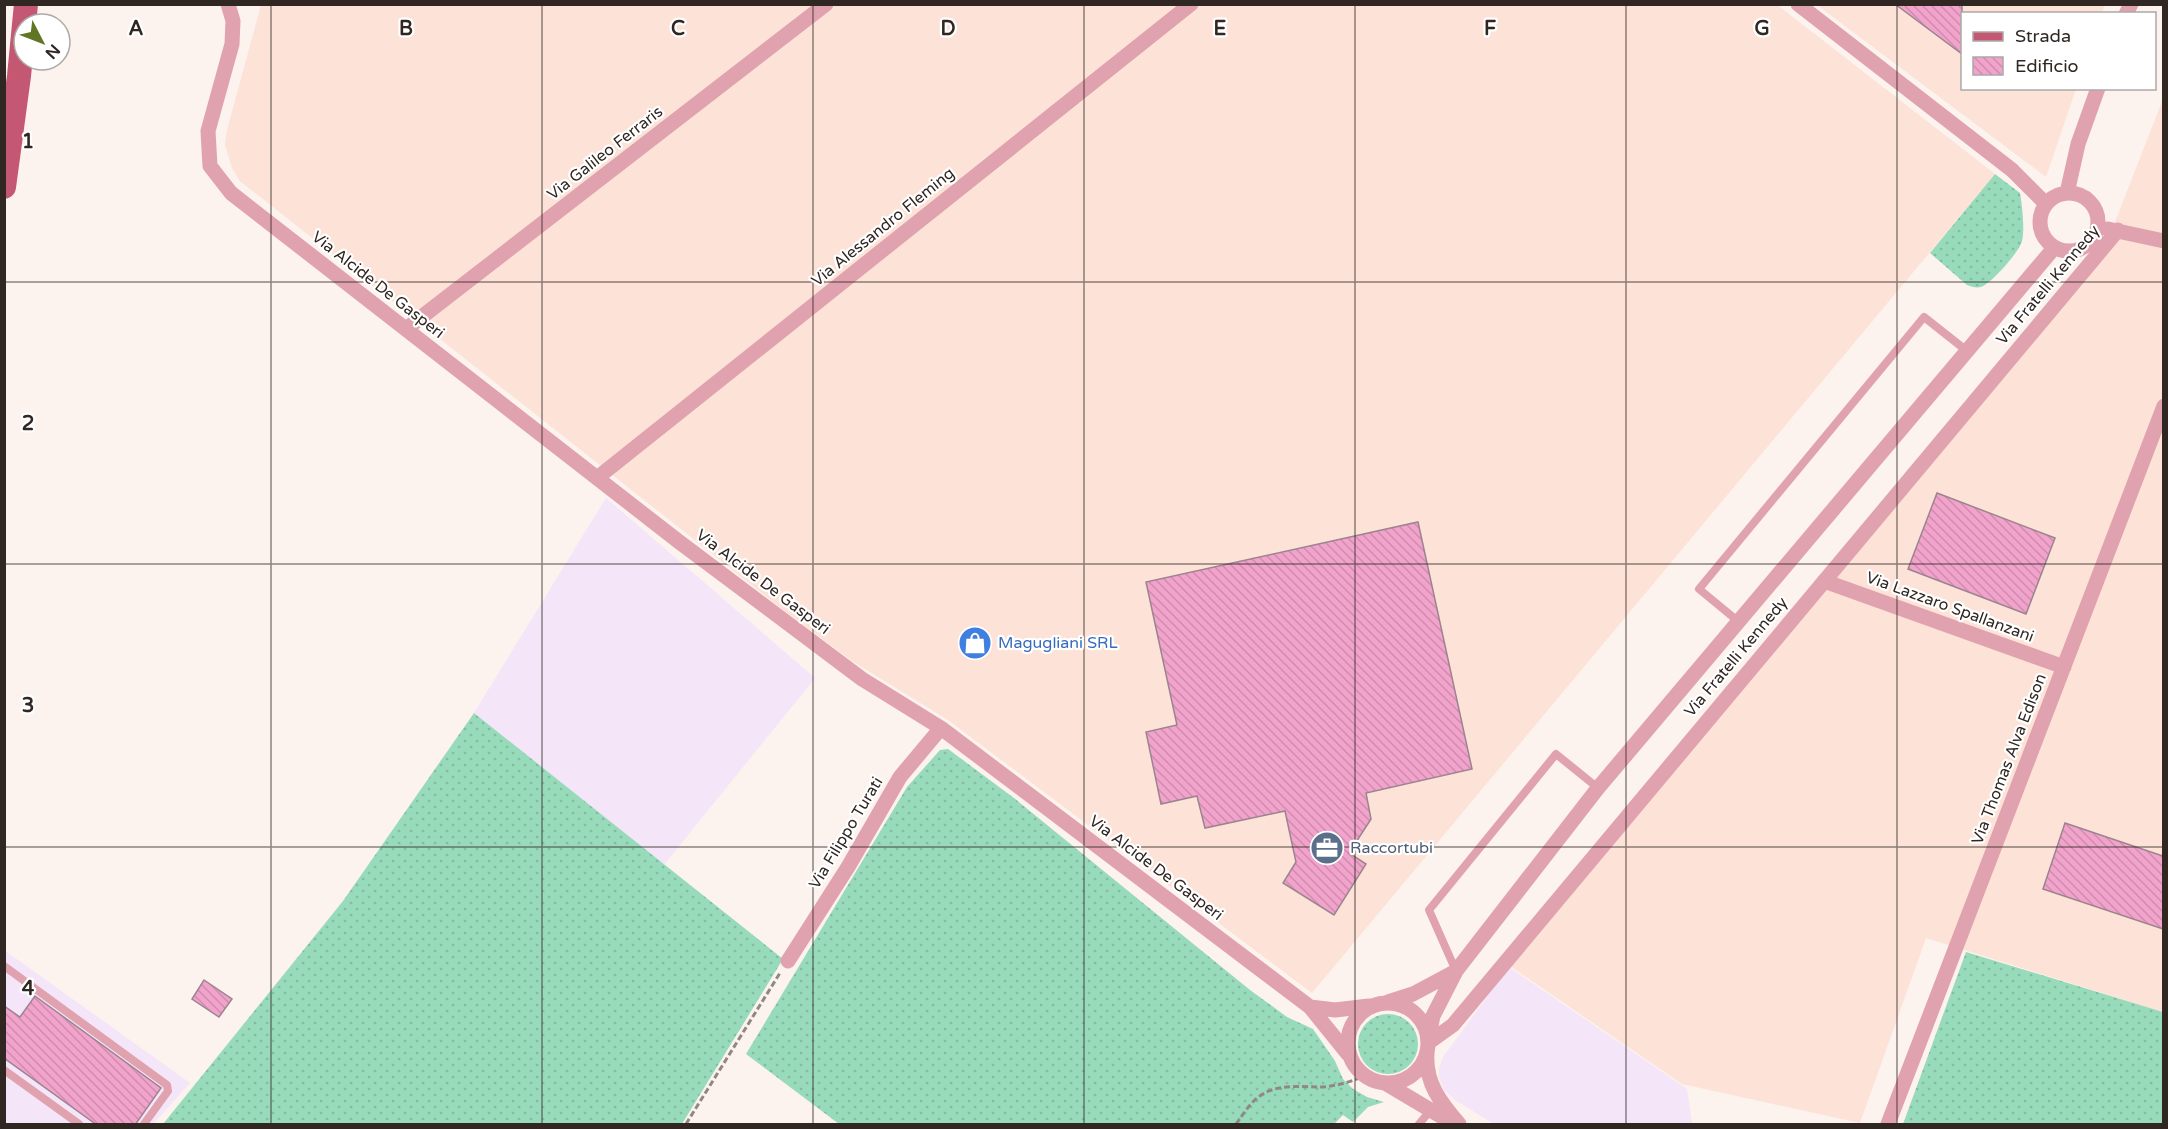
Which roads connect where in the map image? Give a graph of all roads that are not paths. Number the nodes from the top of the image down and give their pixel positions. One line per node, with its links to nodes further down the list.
1 (26, 4): 7 (main road)
2 (228, 4): 14 (street, Via Alcide De Gasperi)
3 (826, 4): 14 (street, Via Galileo Ferraris)
4 (1191, 4): 17 (street, Via Alessandro Fleming)
5 (1798, 4): 9 (street)
6 (2097, 90): 8 (street)
7 (4, 187)
8 (2067, 193): 9 (street); 10 (street)
9 (2046, 204): 13 (street)
10 (2097, 228): 11 (street); 13 (street)
11 (2118, 230): 12 (street); 18 (street, Via Fratelli Kennedy)
12 (2163, 241)
13 (2054, 248): 15 (street, Via Fratelli Kennedy)
14 (406, 329): 17 (street, Via Alcide De Gasperi)
15 (1967, 351): 19 (street, Via Fratelli Kennedy); 19 (lane)
16 (2163, 406): 20 (street, Via Thomas Alva Edison)
17 (597, 478): 21 (street, Via Alcide De Gasperi)
18 (1824, 581): 20 (street, Via Lazzaro Spallanzani); 28 (street, Via Fratelli Kennedy)
19 (1739, 622): 22 (street, Via Fratelli Kennedy)
20 (2064, 667): 38 (street, Via Thomas Alva Edison)
21 (941, 728): 23 (street, Via Filippo Turati); 27 (street, Via Alcide De Gasperi)
22 (1599, 789): 25 (street, Via Fratelli Kennedy); 25 (lane)
23 (788, 961)
24 (4, 966): 34 (lane)
25 (1456, 971): 26 (street, Via Fratelli Kennedy); 28 (street, Via Fratelli Kennedy)
26 (1381, 1004): 27 (street); 28 (street); 29 (street)
27 (1310, 1007): 29 (street, Via Alcide De Gasperi)
28 (1427, 1048): 31 (street); 37 (street)
29 (1349, 1057): 31 (street)
30 (4, 1070): 33 (lane)
31 (1385, 1083): 32 (street)
32 (1430, 1111): 35 (lane); 36 (street)
33 (80, 1125)
34 (144, 1125)
35 (1419, 1125)
36 (1454, 1125)
37 (1459, 1125)
38 (1888, 1125)

